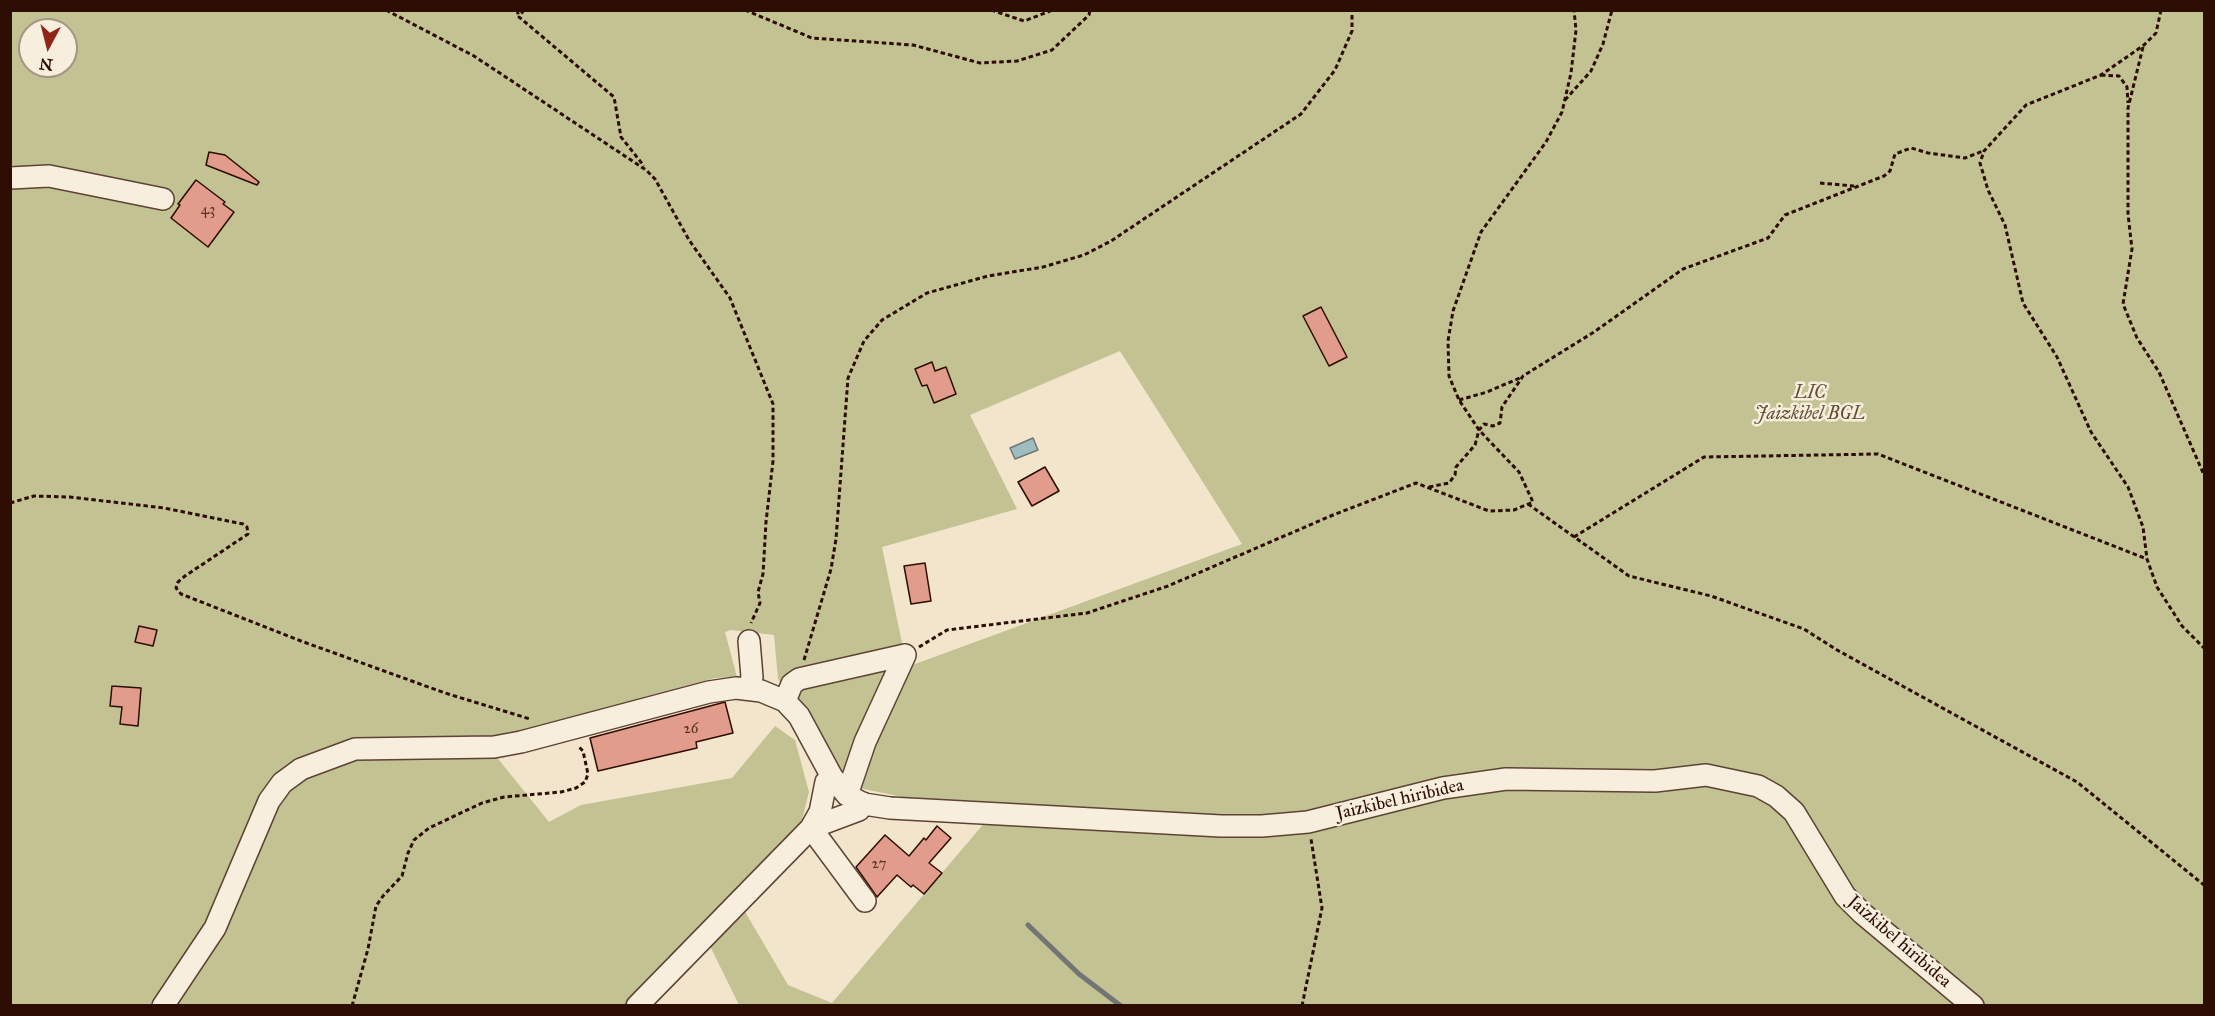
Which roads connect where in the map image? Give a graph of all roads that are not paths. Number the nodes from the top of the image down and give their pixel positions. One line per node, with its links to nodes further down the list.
1 (10, 178): 2 (street)
2 (163, 200)
3 (749, 641): 4 (street)
4 (749, 689): 5 (street); 10 (street)
5 (785, 701): 6 (street); 7 (street)
6 (832, 777): 7 (street); 8 (street)
7 (855, 799): 8 (street); 12 (street, Jaizkibel hiribidea)
8 (811, 828): 9 (street); 11 (street)
9 (865, 901)
10 (163, 1005)
11 (637, 1005)
12 (1973, 1005)

